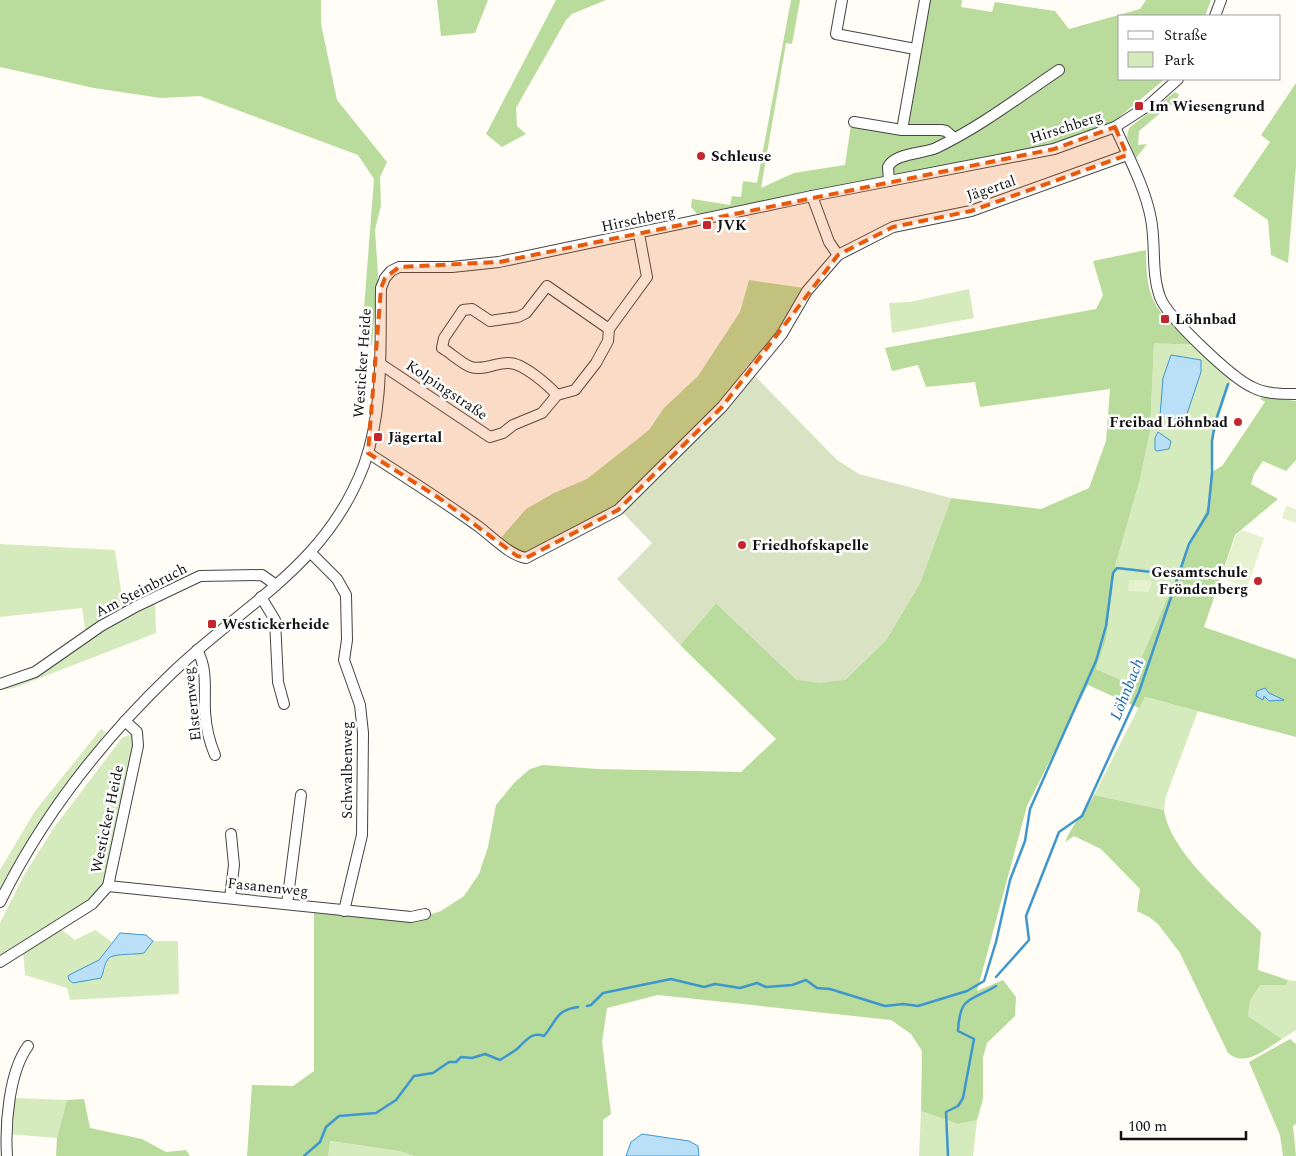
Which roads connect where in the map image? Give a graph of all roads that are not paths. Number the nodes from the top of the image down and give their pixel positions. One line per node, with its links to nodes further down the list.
1 (842, 0): 5 (street)
2 (925, 0): 5 (street)
3 (1222, 0): 4 (street)
4 (1216, 15)
5 (915, 49): 10 (street)
6 (1059, 70): 11 (street)
7 (1177, 80): 9 (street, Hirschberg)
8 (854, 122): 10 (street)
9 (1115, 127): 12 (street); 13 (street, Hirschberg)
10 (902, 130): 11 (street)
11 (954, 138): 13 (street)
12 (1127, 155): 16 (street, Jägertal); 20 (street)
13 (889, 181): 14 (street, Hirschberg)
14 (812, 196): 15 (street, Hirschberg); 16 (street)
15 (640, 234): 17 (street, Hirschberg); 18 (street, Kolpingstraße)
16 (838, 255): 22 (street)
17 (391, 270): 19 (street, Westicker Heide)
18 (609, 329): 21 (street, Kolpingstraße); 21 (street)
19 (379, 363): 21 (street, Kolpingstraße); 22 (street, Westicker Heide)
20 (1296, 394)
21 (557, 395)
22 (368, 453): 23 (street, Westicker Heide)
23 (311, 553): 24 (street, Westicker Heide); 37 (street, Schwalbenweg)
24 (276, 585): 25 (street, Westicker Heide); 27 (street, Am Steinbruch)
25 (261, 597): 26 (street, Westicker Heide); 28 (street)
26 (197, 650): 29 (street, Westicker Heide); 30 (street, Elsternweg)
27 (0, 684)
28 (284, 704)
29 (125, 721): 33 (street, Westicker Heide); 35 (street, Westicker Heide)
30 (215, 755)
31 (301, 795): 36 (street)
32 (231, 834): 34 (street)
33 (108, 886): 34 (street, Fasanenweg); 39 (street, Westicker Heide)
34 (230, 898): 36 (street, Fasanenweg)
35 (0, 902)
36 (287, 904): 37 (street, Fasanenweg)
37 (344, 911): 38 (street, Fasanenweg)
38 (425, 914)
39 (0, 962)
40 (28, 1046): 41 (street)
41 (7, 1156)

